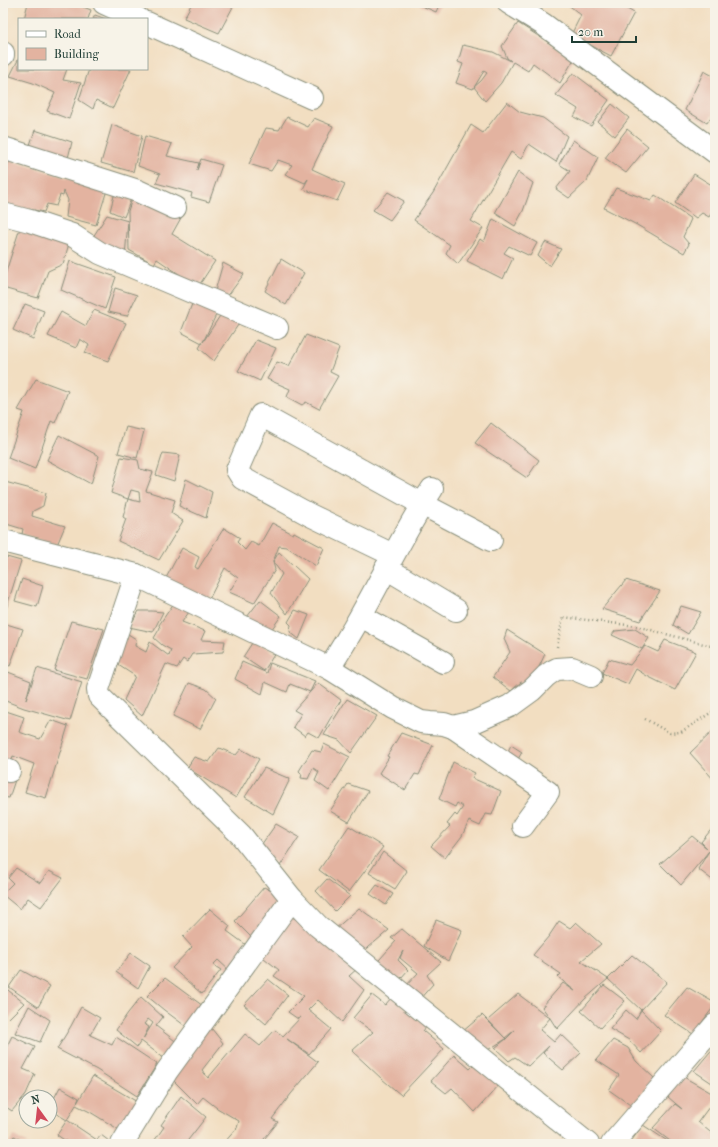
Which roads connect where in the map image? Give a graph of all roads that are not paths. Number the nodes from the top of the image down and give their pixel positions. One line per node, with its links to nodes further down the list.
1 (104, 3): 3 (street)
2 (509, 3): 7 (street)
3 (137, 18)
4 (148, 23): 5 (street)
5 (312, 98)
6 (3, 148): 8 (street)
7 (715, 152)
8 (175, 208)
9 (3, 214): 10 (street)
10 (277, 328)
11 (427, 496): 12 (street); 14 (street); 14 (street)
12 (491, 540)
13 (3, 541): 15 (street)
14 (390, 561): 16 (street); 17 (street)
15 (136, 575): 19 (street); 23 (street)
16 (456, 610)
17 (361, 616): 18 (street); 19 (street)
18 (443, 662)
19 (329, 668): 21 (street)
20 (592, 676): 21 (street)
21 (453, 727): 22 (street)
22 (523, 826)
23 (292, 899): 25 (street); 26 (street)
24 (715, 1025): 27 (street)
25 (122, 1144)
26 (588, 1144)
27 (612, 1144)

